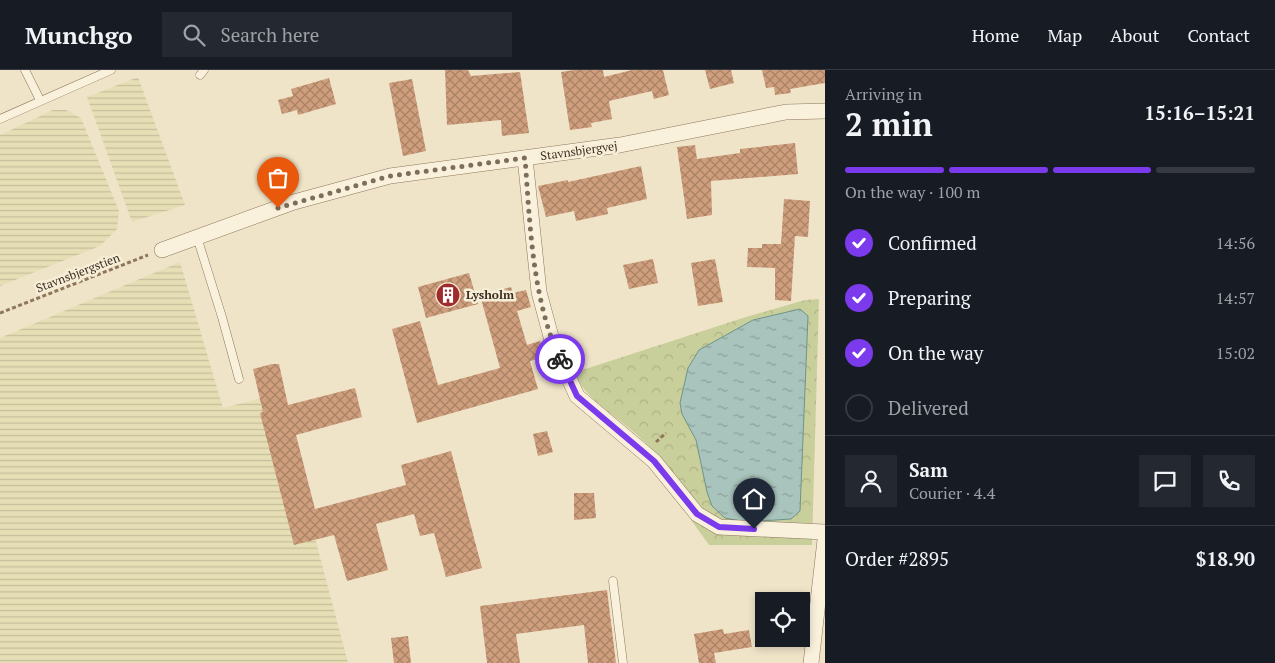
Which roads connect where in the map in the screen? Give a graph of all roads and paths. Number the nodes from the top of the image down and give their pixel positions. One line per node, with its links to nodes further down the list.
1 (25, 70): 3 (lane)
2 (111, 70): 3 (lane)
3 (40, 100): 5 (lane)
4 (825, 110): 6 (street, Stavnsbjergvej)
5 (0, 119)
6 (525, 158): 7 (street, Stavnsbjergvej); 11 (street)
7 (197, 237): 8 (street, Stavnsbjergvej); 10 (lane)
8 (162, 250): 9 (path, Stavnsbjergstien)
9 (0, 313)
10 (239, 379)
11 (825, 532)
12 (825, 540): 14 (street)
13 (613, 581): 15 (lane)
14 (822, 582): 16 (street)
15 (623, 663)
16 (811, 663)

